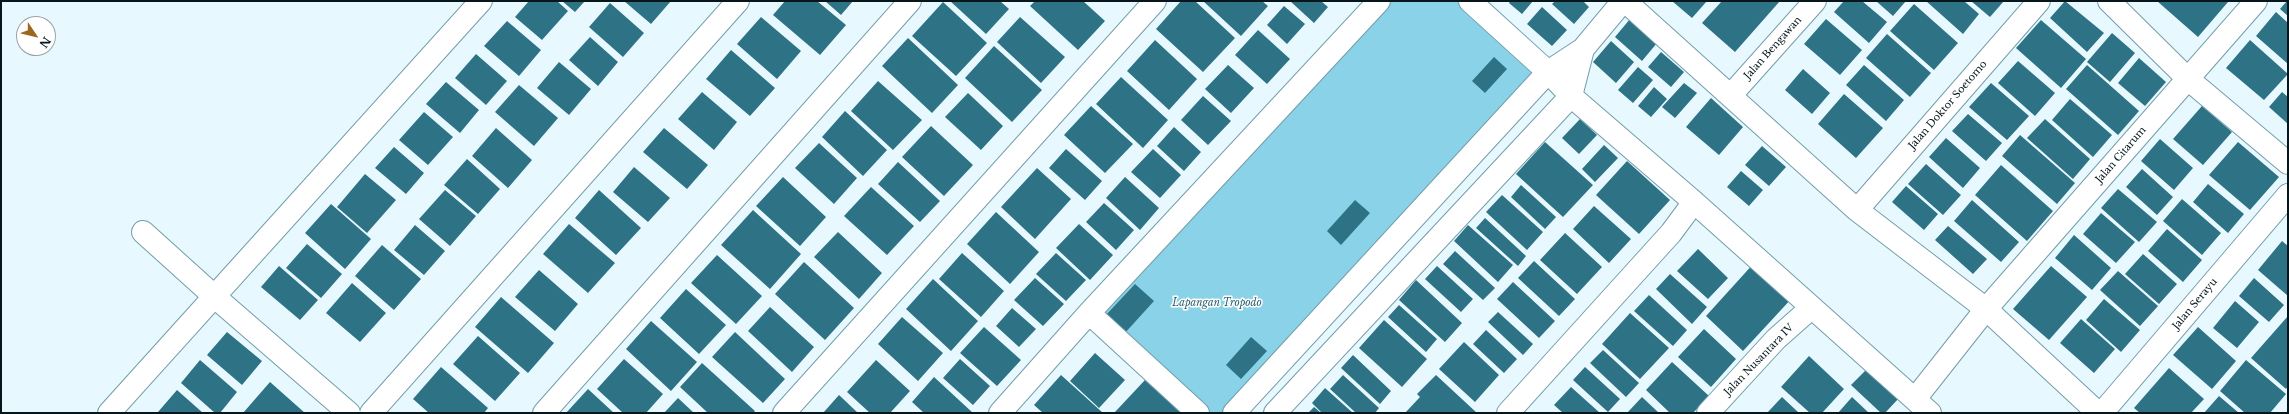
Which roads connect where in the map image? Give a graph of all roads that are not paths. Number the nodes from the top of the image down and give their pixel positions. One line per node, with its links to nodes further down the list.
1 (481, 1): 22 (street)
2 (738, 1): 29 (street)
3 (910, 1): 30 (street)
4 (1155, 1): 31 (street)
5 (1379, 1): 25 (street)
6 (1470, 1): 13 (street)
7 (1624, 1): 12 (street); 15 (street)
8 (1815, 1): 15 (street, Jalan Bengawan)
9 (2039, 1): 20 (street, Jalan Doktor Soetomo)
10 (2109, 1): 14 (street)
11 (2256, 1): 14 (street, Jalan Citarum)
12 (1582, 49): 13 (street); 16 (street)
13 (1548, 72): 16 (street); 34 (street)
14 (2188, 79): 17 (street); 24 (street, Jalan Citarum)
15 (1732, 95): 20 (street)
16 (1571, 96): 19 (street); 35 (street)
17 (2288, 163)
18 (2288, 195): 39 (street, Jalan Serayu)
19 (1694, 202): 23 (street); 36 (street)
20 (1857, 210): 24 (street)
21 (143, 232): 22 (street)
22 (215, 297): 27 (street); 28 (street)
23 (1811, 308): 26 (street); 37 (street, Jalan Nusantara IV)
24 (1986, 309): 26 (street, Jalan Citarum); 38 (street)
25 (1089, 313): 32 (street); 33 (street)
26 (1923, 406)
27 (109, 413)
28 (349, 413)
29 (370, 413)
30 (544, 413)
31 (784, 413)
32 (1000, 413)
33 (1198, 413)
34 (1234, 413)
35 (1275, 413)
36 (1508, 413)
37 (1708, 413)
38 (2098, 413)
39 (2102, 413)

